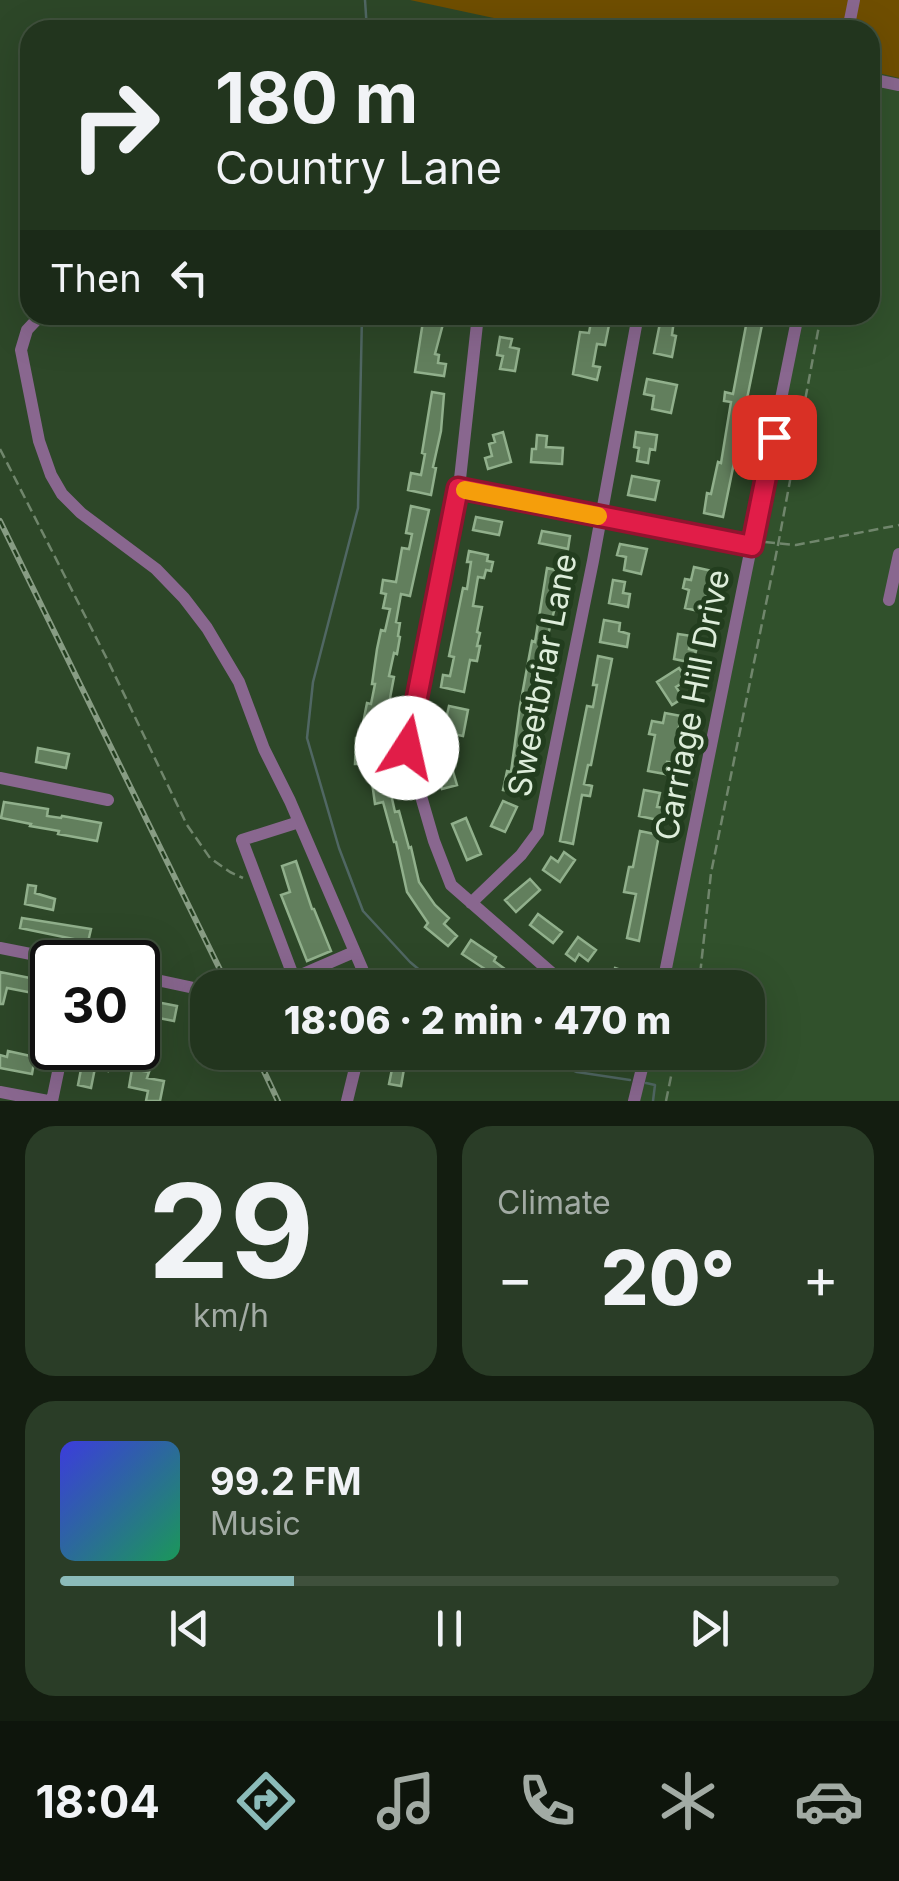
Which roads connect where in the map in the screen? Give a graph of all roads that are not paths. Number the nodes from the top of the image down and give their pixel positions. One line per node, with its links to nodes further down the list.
1 (31, 325): 12 (street)
2 (477, 325): 5 (street)
3 (636, 325): 6 (street, Sweetbriar Lane)
4 (796, 325): 7 (street, Carriage Hill Drive)
5 (458, 488): 6 (street); 13 (street)
6 (602, 516): 7 (street); 13 (street, Sweetbriar Lane)
7 (753, 543): 19 (street, Carriage Hill Drive)
8 (899, 554): 9 (street)
9 (889, 600)
10 (0, 778): 11 (street)
11 (108, 800)
12 (299, 822): 15 (street); 15 (street)
13 (471, 903): 18 (street)
14 (0, 948): 16 (street)
15 (354, 952): 17 (street)
16 (30, 954)
17 (362, 970)
18 (548, 970)
19 (666, 970)
20 (160, 981): 21 (street)
21 (190, 987)
22 (58, 1070): 26 (street)
23 (354, 1070): 27 (street)
24 (642, 1070): 28 (street)
25 (0, 1092): 26 (street)
26 (50, 1101)
27 (347, 1101)
28 (634, 1101)

